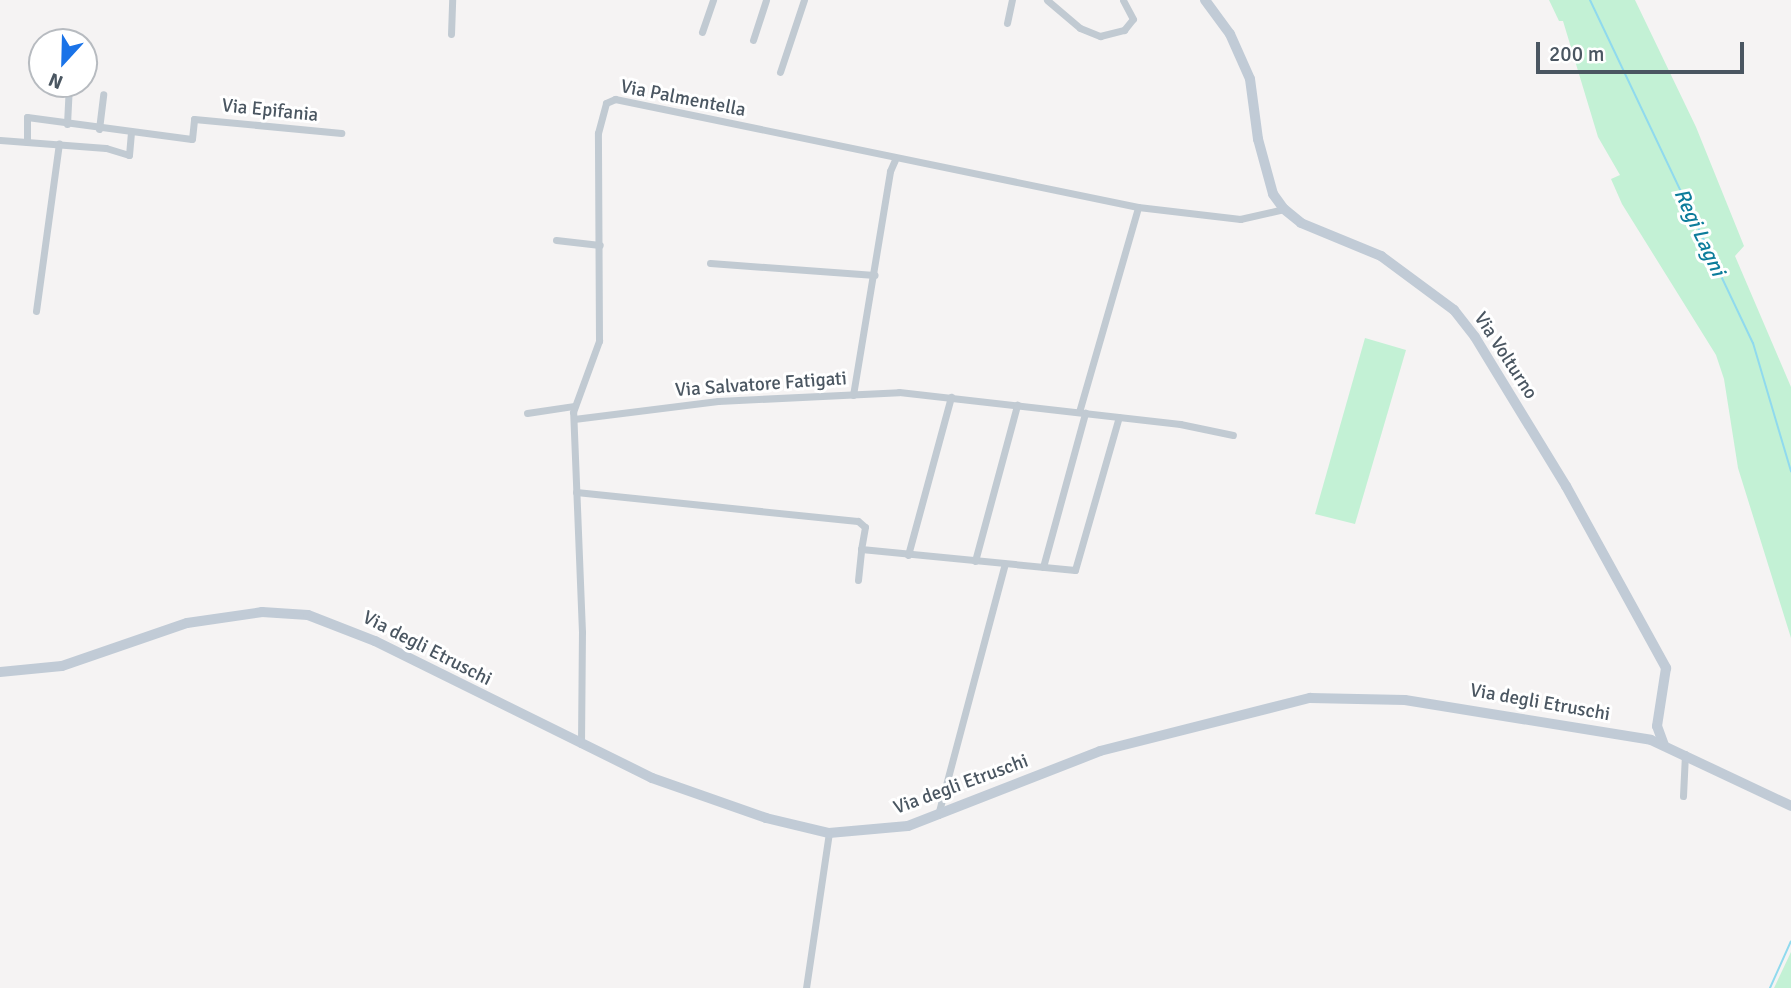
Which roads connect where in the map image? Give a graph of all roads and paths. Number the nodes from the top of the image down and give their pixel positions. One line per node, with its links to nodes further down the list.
1 (452, 0): 11 (street)
2 (713, 0): 10 (street)
3 (766, 0): 12 (street)
4 (804, 0): 13 (street)
5 (1012, 0): 9 (street)
6 (1047, 0): 7 (street)
7 (1123, 0)
8 (1205, 0): 25 (main road)
9 (1007, 23)
10 (702, 32)
11 (451, 34)
12 (753, 40)
13 (780, 72)
14 (103, 94): 17 (street)
15 (68, 98): 16 (street)
16 (67, 124): 17 (street, Via Epifania); 21 (street, Via Epifania)
17 (99, 129): 18 (street, Via Epifania)
18 (131, 133): 19 (street, Via Epifania); 22 (street)
19 (341, 133)
20 (0, 140): 21 (street)
21 (27, 142): 22 (street)
22 (59, 145): 30 (street)
23 (895, 160): 24 (street, Via Palmentella); 27 (street, Via Palmentella); 29 (street)
24 (1138, 207): 25 (street, Via Palmentella); 35 (street)
25 (1284, 209): 48 (main road, Via Volturno)
26 (556, 240): 27 (street)
27 (600, 245): 34 (street, Via Palmentella)
28 (710, 263): 29 (street)
29 (875, 275): 31 (street)
30 (36, 311)
31 (853, 395): 32 (street, Via Salvatore Fatigati); 38 (street, Via Salvatore Fatigati)
32 (951, 397): 33 (street, Via Salvatore Fatigati); 42 (street)
33 (1017, 405): 35 (street, Via Salvatore Fatigati); 43 (street)
34 (575, 406): 36 (street); 38 (street, Via Palmentella)
35 (1082, 412): 37 (street, Via Salvatore Fatigati); 45 (street)
36 (527, 414)
37 (1119, 417): 39 (street, Via Salvatore Fatigati); 45 (street)
38 (574, 419): 40 (street, Via Palmentella)
39 (1233, 435)
40 (576, 492): 41 (street); 49 (street, Via Palmentella)
41 (861, 550): 42 (street); 46 (street)
42 (908, 555): 43 (street)
43 (975, 561): 44 (street)
44 (1005, 564): 45 (street); 53 (street)
45 (1043, 566)
46 (858, 580)
47 (0, 672): 49 (main road, Via degli Etruschi)
48 (1656, 735): 50 (main road); 53 (main road, Via degli Etruschi)
49 (581, 744): 54 (main road, Via degli Etruschi)
50 (1685, 754): 51 (street); 52 (main road)
51 (1682, 796)
52 (1791, 806)
53 (937, 815): 54 (main road, Via degli Etruschi)
54 (829, 833): 55 (street)
55 (806, 988)

